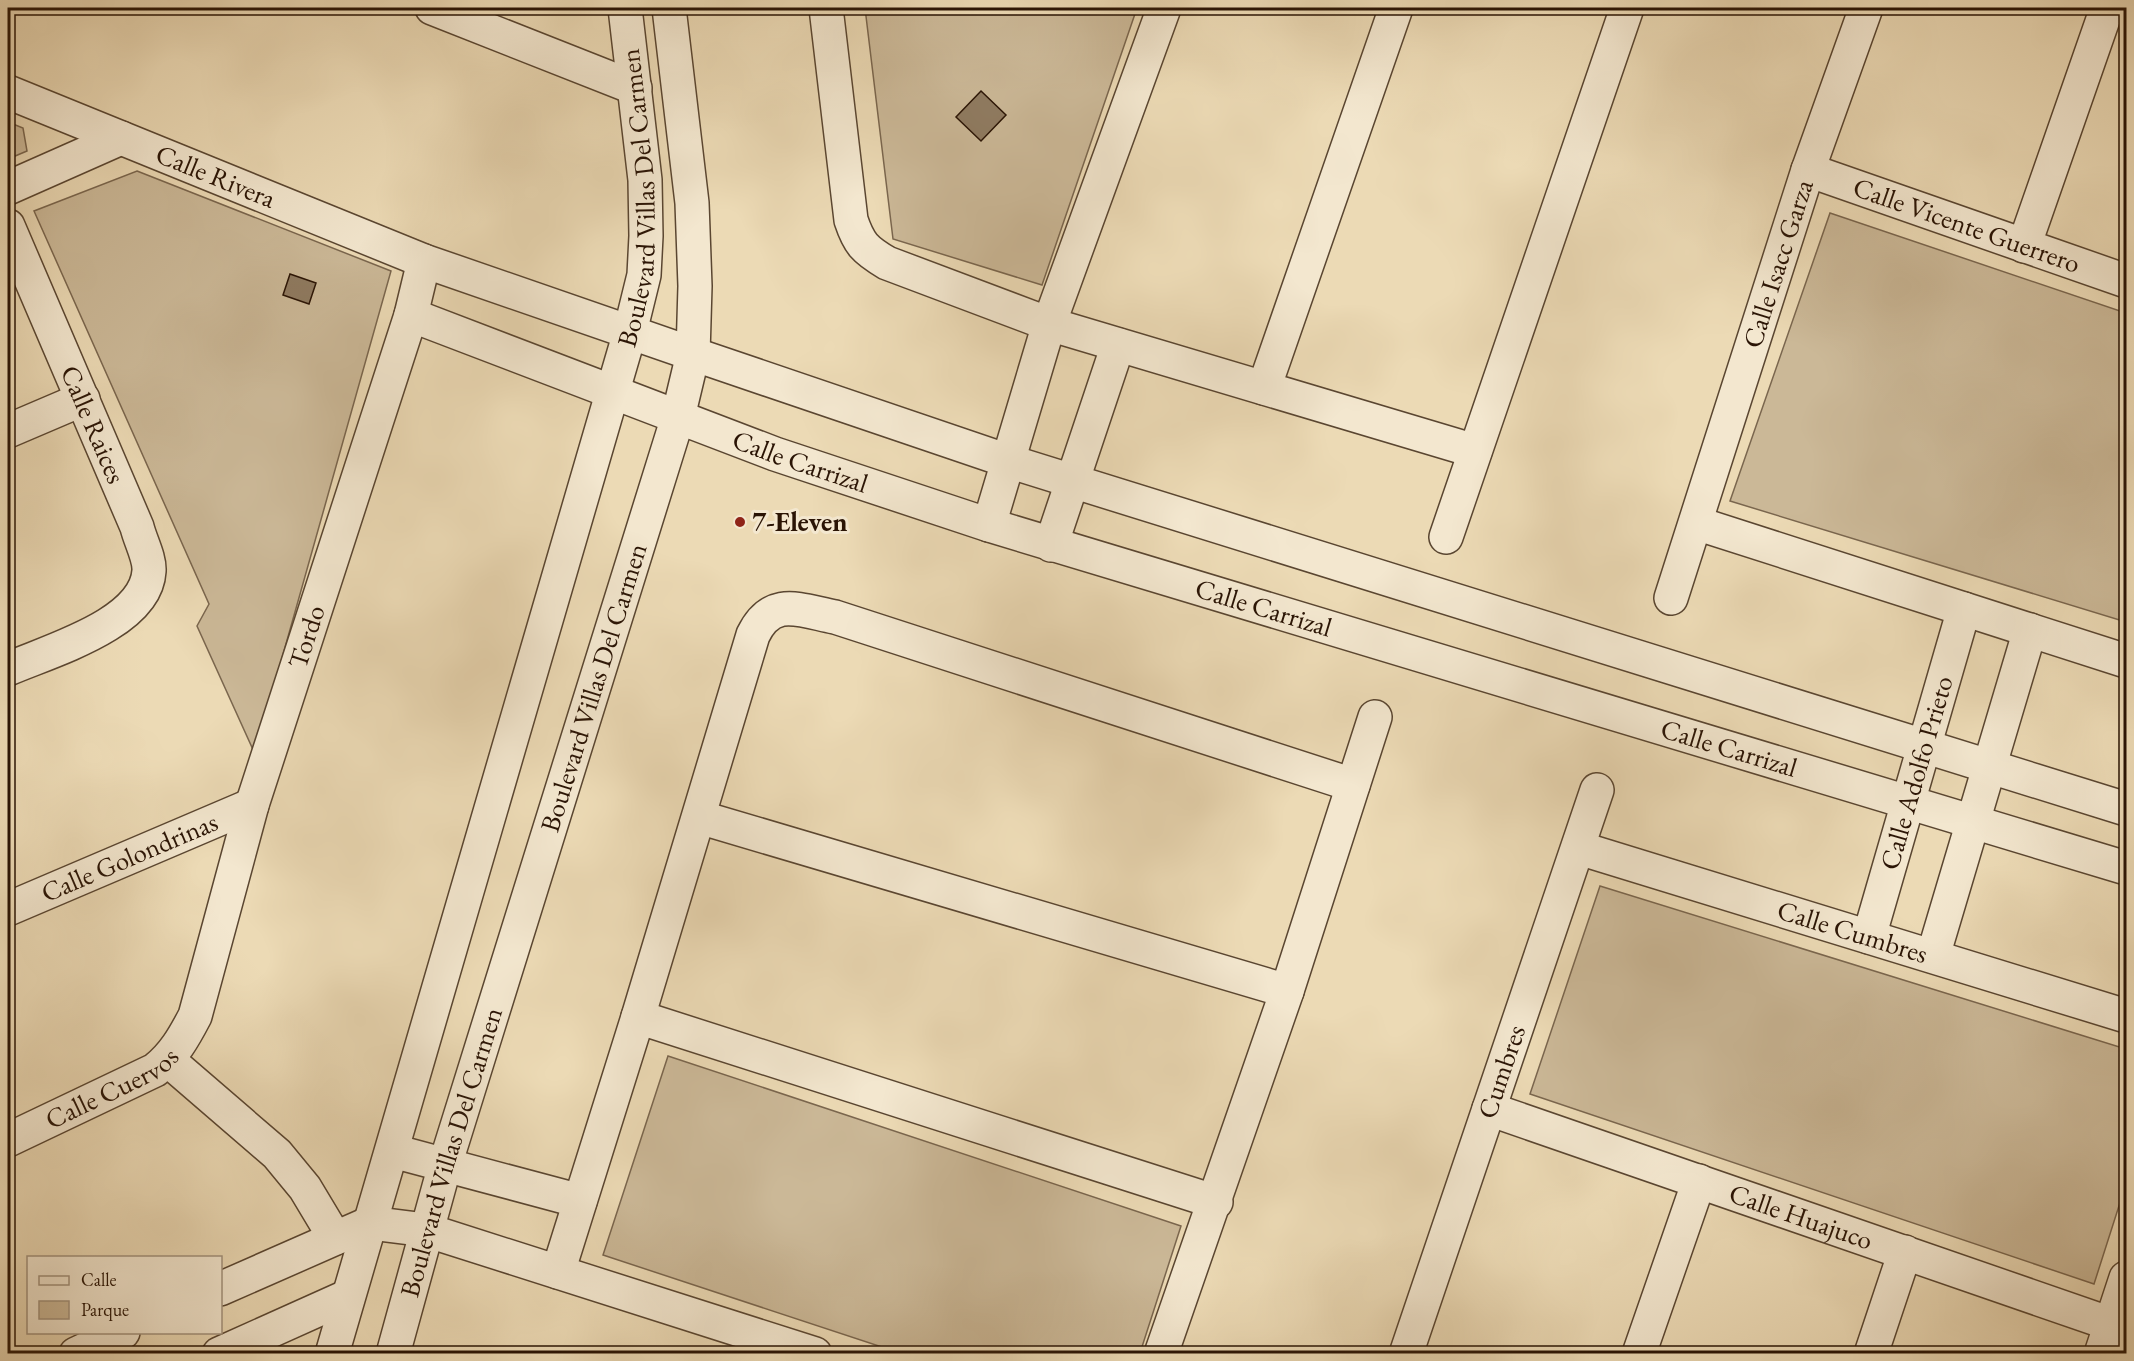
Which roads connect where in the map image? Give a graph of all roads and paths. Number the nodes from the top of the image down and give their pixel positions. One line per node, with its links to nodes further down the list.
1 (432, 8): 10 (street)
2 (625, 8): 10 (street, Boulevard Villas Del Carmen)
3 (669, 8): 23 (street, Boulevard Villas Del Carmen)
4 (826, 8): 20 (street)
5 (1164, 8): 20 (street)
6 (1396, 8): 24 (street)
7 (1627, 8): 29 (street)
8 (1866, 8): 13 (street, Calle Isacc Garza)
9 (2107, 8): 16 (street)
10 (635, 88): 21 (street, Boulevard Villas Del Carmen)
11 (8, 92): 12 (street, Calle Rivera)
12 (120, 138): 14 (street); 17 (street, Calle Rivera)
13 (1808, 170): 16 (street, Calle Vicente Guerrero); 32 (street, Calle Isacc Garza)
14 (8, 188)
15 (8, 226): 26 (street, Calle Raices)
16 (2024, 246): 18 (street, Calle Vicente Guerrero)
17 (424, 261): 19 (street, Tordo); 21 (street)
18 (2127, 281)
19 (411, 315): 25 (street, Calle Carrizal); 47 (street, Tordo)
20 (1049, 324): 22 (street); 30 (street)
21 (630, 332): 23 (street); 25 (street, Boulevard Villas Del Carmen)
22 (1118, 345): 24 (street); 31 (street)
23 (693, 354): 27 (street, Boulevard Villas Del Carmen); 30 (street)
24 (1264, 388): 29 (street)
25 (610, 392): 27 (street, Calle Carrizal); 63 (street, Boulevard Villas Del Carmen)
26 (83, 399): 28 (street); 40 (street, Calle Raices)
27 (678, 417): 33 (street, Calle Carrizal); 64 (street, Boulevard Villas Del Carmen)
28 (8, 431)
29 (1475, 451): 34 (street)
30 (1008, 461): 31 (street); 33 (street)
31 (1072, 481): 35 (street); 42 (street)
32 (1696, 523): 36 (street, Calle Isacc Garza); 37 (street)
33 (989, 525): 35 (street, Calle Carrizal)
34 (1446, 537)
35 (1051, 545): 46 (street, Calle Carrizal)
36 (1671, 598)
37 (1964, 609): 38 (street); 42 (street, Calle Adolfo Prieto)
38 (2030, 630): 39 (street); 43 (street)
39 (2127, 661)
40 (8, 669)
41 (1375, 717): 44 (street)
42 (1923, 747): 43 (street); 46 (street, Calle Adolfo Prieto)
43 (1989, 767): 48 (street); 50 (street)
44 (1353, 785): 49 (street); 56 (street)
45 (1597, 790): 51 (street, Cumbres)
46 (1908, 800): 50 (street, Calle Carrizal); 54 (street, Calle Adolfo Prieto)
47 (252, 805): 53 (street, Calle Golondrinas); 57 (street, Tordo)
48 (2127, 809)
49 (699, 817): 56 (street); 59 (street)
50 (1973, 820): 52 (street, Calle Carrizal); 55 (street)
51 (1579, 848): 54 (street, Calle Cumbres); 61 (street, Cumbres)
52 (2127, 868)
53 (8, 909)
54 (1869, 937): 55 (street, Calle Cumbres)
55 (1933, 956): 58 (street, Calle Cumbres)
56 (1287, 991): 67 (street)
57 (195, 1016): 60 (street, Calle Cuervos)
58 (2127, 1016)
59 (638, 1017): 66 (street); 67 (street)
60 (168, 1060): 62 (street, Calle Cuervos); 70 (street)
61 (1490, 1109): 65 (street, Calle Huajuco); 84 (street, Cumbres)
62 (8, 1140)
63 (393, 1151): 64 (street); 68 (street, Boulevard Villas Del Carmen)
64 (445, 1164): 66 (street); 69 (street, Boulevard Villas Del Carmen)
65 (1699, 1181): 71 (street, Calle Huajuco); 85 (street)
66 (580, 1201): 72 (street)
67 (1216, 1202): 83 (street)
68 (370, 1223): 69 (street); 70 (street); 75 (street, Boulevard Villas Del Carmen)
69 (426, 1230): 72 (street); 81 (street, Boulevard Villas Del Carmen)
70 (335, 1238): 74 (street)
71 (1905, 1252): 77 (street, Calle Huajuco); 86 (street)
72 (558, 1272): 82 (street)
73 (2127, 1278): 77 (street)
74 (222, 1288)
75 (346, 1297): 79 (street); 80 (street, Boulevard Villas Del Carmen)
76 (119, 1334): 78 (street)
77 (2106, 1339)
78 (76, 1353)
79 (219, 1353)
80 (332, 1353)
81 (393, 1353)
82 (815, 1353)
83 (1161, 1353)
84 (1406, 1353)
85 (1639, 1353)
86 (1871, 1353)

